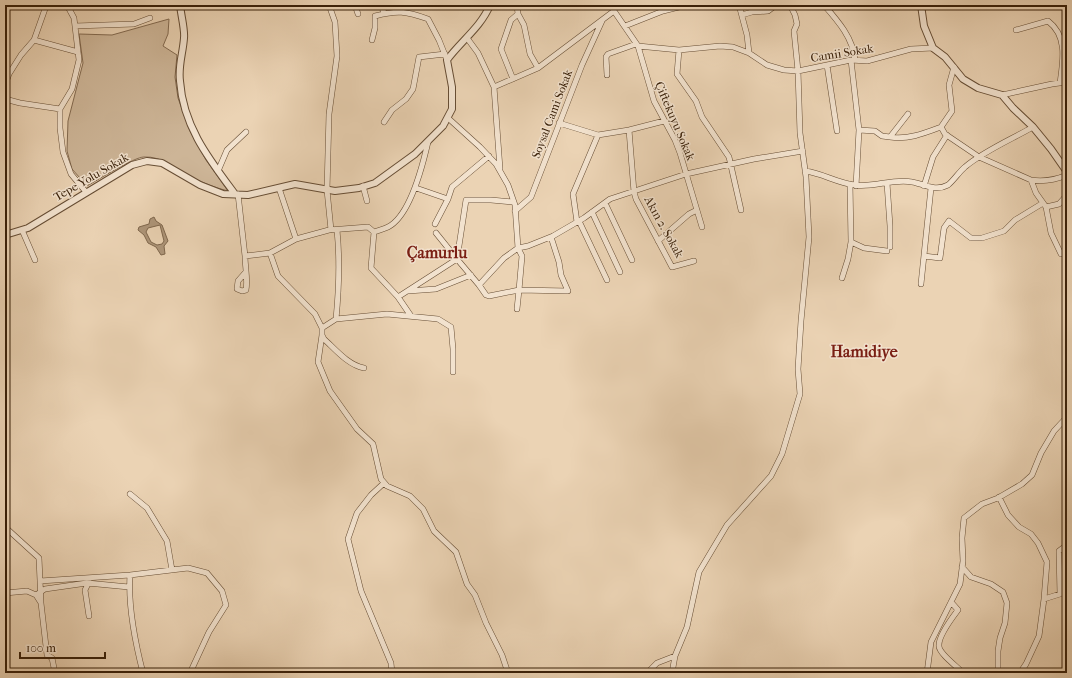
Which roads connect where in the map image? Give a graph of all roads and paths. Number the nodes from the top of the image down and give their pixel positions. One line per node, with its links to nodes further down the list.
1 (45, 5): 29 (street)
2 (67, 5): 25 (street)
3 (180, 5): 70 (street)
4 (329, 5): 84 (street)
5 (355, 5): 19 (street)
6 (380, 5): 20 (street)
7 (397, 5): 18 (street)
8 (490, 5): 28 (street)
9 (517, 5): 21 (street)
10 (613, 5): 17 (street, Çiftekuyu Sokak)
11 (687, 5): 26 (street)
12 (740, 5): 22 (street)
13 (776, 5): 22 (street)
14 (790, 5): 41 (street)
15 (824, 5): 37 (street)
16 (921, 5): 32 (street)
17 (614, 11): 24 (street); 26 (street, Çiftekuyu Sokak)
18 (400, 12): 20 (street); 36 (street)
19 (358, 14)
20 (384, 14): 30 (street)
21 (518, 14): 40 (street); 43 (street)
22 (742, 15): 35 (street)
23 (150, 18): 25 (street)
24 (603, 19): 40 (street); 55 (street, Soysal Cami Sokak)
25 (75, 26): 34 (street)
26 (624, 26): 31 (street, Çiftekuyu Sokak)
27 (1016, 30): 45 (street)
28 (467, 38): 36 (street); 47 (street)
29 (34, 40): 34 (street); 46 (street)
30 (372, 40)
31 (637, 45): 33 (street, Camii Sokak); 42 (street); 53 (street, Çiftekuyu Sokak)
32 (934, 48): 37 (street, Camii Sokak); 39 (street)
33 (678, 50): 35 (street, Camii Sokak); 69 (street)
34 (78, 52): 50 (street)
35 (749, 53): 41 (street, Camii Sokak)
36 (446, 57): 52 (street); 54 (street)
37 (853, 60): 38 (street, Camii Sokak); 59 (street)
38 (827, 65): 41 (street, Camii Sokak); 60 (street)
39 (954, 67): 48 (street); 56 (street)
40 (538, 68): 43 (street)
41 (798, 71): 66 (street)
42 (607, 75)
43 (513, 79): 47 (street)
44 (1067, 82): 45 (street)
45 (1060, 83): 48 (street)
46 (5, 85)
47 (494, 87): 71 (street)
48 (1002, 95): 57 (street)
49 (5, 99): 50 (street)
50 (60, 109): 85 (street)
51 (908, 114): 64 (street)
52 (448, 118): 65 (street, Tepe Yolu Sokak); 67 (street)
53 (664, 121): 58 (street); 74 (street, Çiftekuyu Sokak)
54 (384, 122)
55 (559, 123): 62 (street); 96 (street, Soysal Cami Sokak)
56 (941, 127): 63 (street); 64 (street)
57 (1033, 127): 68 (street); 73 (street)
58 (629, 130): 62 (street); 86 (street, Akın 2. Sokak)
59 (859, 130): 64 (street); 78 (street)
60 (837, 131)
61 (246, 132): 70 (street)
62 (598, 135): 98 (street)
63 (947, 135): 68 (street); 80 (street)
64 (890, 137)
65 (428, 142): 79 (street, Tepe Yolu Sokak); 82 (street)
66 (803, 151): 69 (street); 72 (street)
67 (488, 156): 71 (street); 89 (street)
68 (979, 157): 76 (street); 83 (street)
69 (731, 164): 74 (street); 95 (street)
70 (218, 171): 87 (street)
71 (500, 171): 91 (street)
72 (805, 171): 78 (street); 155 (street)
73 (1067, 172)
74 (686, 174): 86 (street); 94 (street, Çiftekuyu Sokak)
75 (1067, 175): 76 (street)
76 (1031, 180): 93 (street)
77 (887, 183): 78 (street); 80 (street); 110 (street)
78 (853, 185): 110 (street)
79 (363, 186): 84 (street, Tepe Yolu Sokak); 90 (street)
80 (924, 186): 83 (street)
81 (279, 188): 84 (street, Tepe Yolu Sokak); 87 (street, Tepe Yolu Sokak); 108 (street)
82 (416, 188): 89 (street); 104 (street)
83 (931, 188): 115 (street)
84 (328, 190): 102 (street)
85 (86, 192): 87 (street, Tepe Yolu Sokak); 101 (street, Tepe Yolu Sokak)
86 (634, 192): 92 (street); 109 (street, Akın 2. Sokak)
87 (236, 194): 114 (street)
88 (1067, 195): 93 (street)
89 (448, 199): 99 (street)
90 (367, 201)
91 (513, 202): 96 (street); 116 (street)
92 (605, 203): 97 (street); 118 (street)
93 (1044, 205): 113 (street); 115 (street)
94 (697, 210): 100 (street, Çiftekuyu Sokak); 109 (street)
95 (741, 210)
96 (515, 211): 111 (street)
97 (592, 212): 98 (street); 120 (street)
98 (578, 221): 107 (street); 124 (street)
99 (435, 224)
100 (702, 227)
101 (22, 230): 106 (street, Tepe Yolu Sokak); 117 (street)
102 (331, 230): 103 (street); 108 (street)
103 (337, 230): 104 (street); 132 (street)
104 (374, 232): 129 (street)
105 (436, 233): 116 (street)
106 (5, 235)
107 (551, 237): 111 (street); 127 (street)
108 (296, 239): 112 (street)
109 (658, 241): 119 (street, Akın 2. Sokak)
110 (851, 242): 123 (street)
111 (518, 248): 126 (street); 127 (street)
112 (270, 253): 114 (street); 133 (street)
113 (1061, 254)
114 (245, 256): 121 (street)
115 (924, 256): 125 (street)
116 (457, 259): 122 (street); 128 (street)
117 (35, 260)
118 (632, 260)
119 (694, 261)
120 (620, 272)
121 (245, 273)
122 (471, 275): 126 (street); 128 (street)
123 (842, 278)
124 (606, 280)
125 (921, 284)
126 (479, 285): 127 (street)
127 (519, 290): 130 (street)
128 (407, 291): 129 (street)
129 (398, 296): 131 (street)
130 (517, 309)
131 (411, 316): 132 (street); 136 (street)
132 (336, 318): 133 (street)
133 (322, 328): 134 (street)
134 (322, 335): 135 (street); 138 (street)
135 (364, 368)
136 (453, 372)
137 (1067, 417): 140 (street)
138 (384, 483): 159 (street); 160 (street)
139 (130, 494): 144 (street)
140 (999, 497): 143 (street); 152 (street)
141 (5, 527): 147 (street)
142 (1067, 545): 152 (street)
143 (962, 567): 153 (street); 165 (street)
144 (172, 570): 145 (street); 158 (street)
145 (130, 575): 146 (street); 149 (street)
146 (94, 577): 147 (street); 148 (street)
147 (40, 582): 151 (street)
148 (88, 584): 149 (street); 151 (street); 154 (street)
149 (129, 587): 157 (street)
150 (5, 593): 151 (street)
151 (38, 593): 156 (street)
152 (1044, 599): 166 (street)
153 (951, 602): 163 (street); 164 (street)
154 (89, 616)
155 (675, 656): 161 (street); 162 (street)
156 (55, 673)
157 (143, 673)
158 (190, 673)
159 (392, 673)
160 (508, 673)
161 (647, 673)
162 (672, 673)
163 (927, 673)
164 (960, 673)
165 (1000, 673)
166 (1020, 673)

